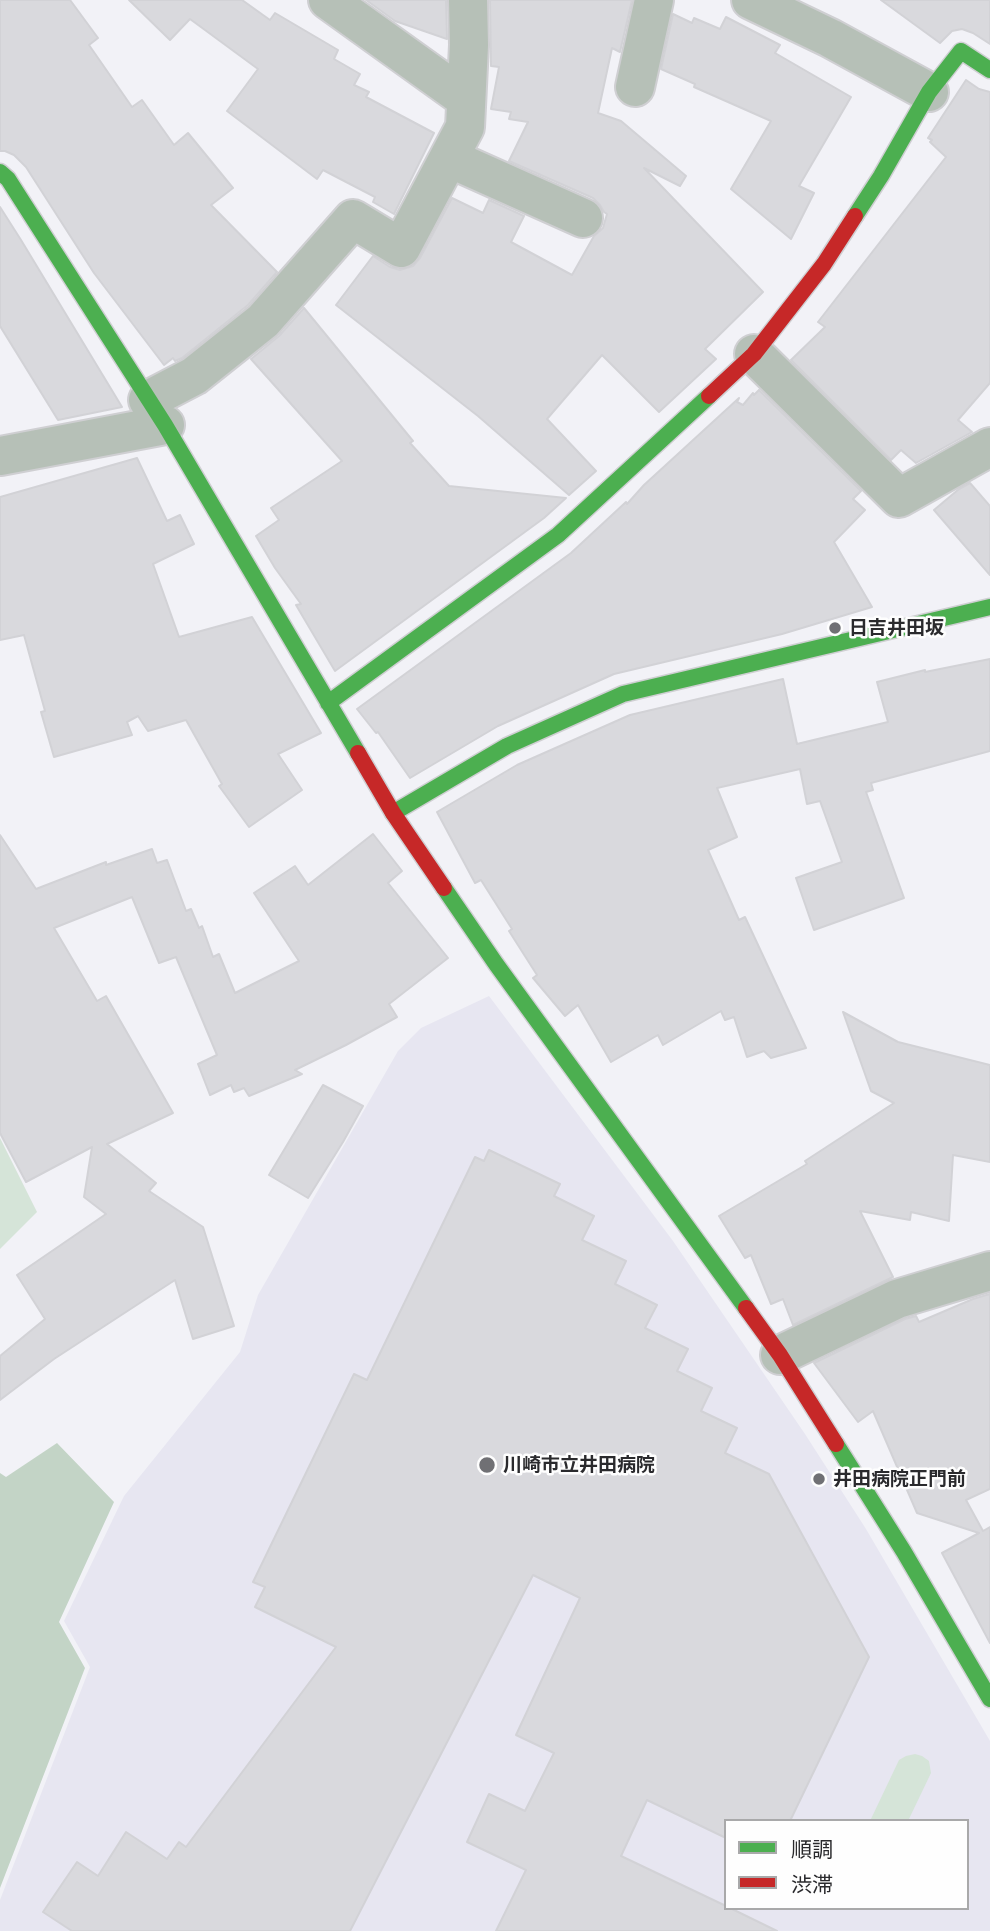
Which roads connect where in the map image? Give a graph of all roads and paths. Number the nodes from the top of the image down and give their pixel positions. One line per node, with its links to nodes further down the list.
1 (328, 0): 8 (street)
2 (468, 0): 8 (street)
3 (654, 0): 6 (street)
4 (751, 0): 7 (street)
5 (990, 70): 7 (street)
6 (635, 87)
7 (929, 92): 12 (street)
8 (466, 99): 9 (street)
9 (449, 158): 11 (street); 13 (street)
10 (3, 177): 13 (street)
11 (583, 218)
12 (754, 354): 14 (street); 17 (street)
13 (157, 412): 15 (street); 17 (street)
14 (990, 447)
15 (0, 456)
16 (990, 607): 18 (street)
17 (328, 703): 18 (street)
18 (393, 813): 20 (street)
19 (990, 1271): 20 (street)
20 (780, 1355): 21 (street)
21 (990, 1699)

